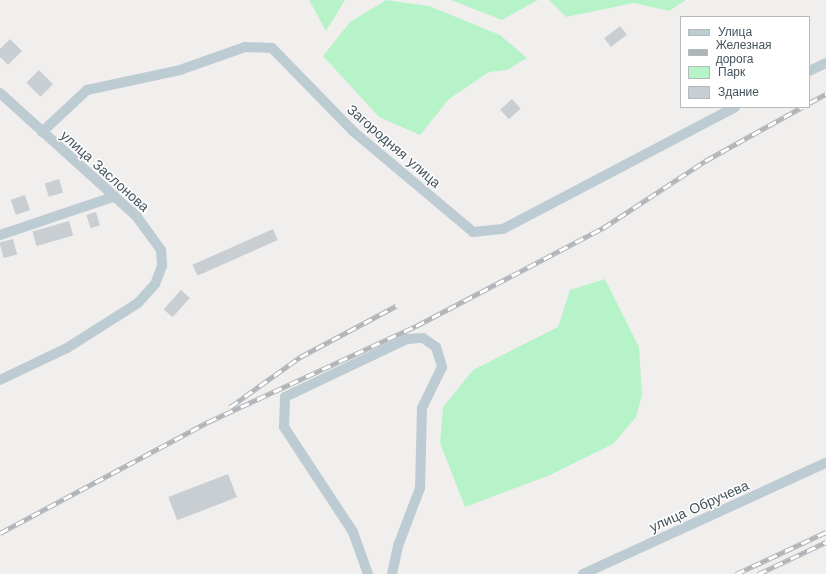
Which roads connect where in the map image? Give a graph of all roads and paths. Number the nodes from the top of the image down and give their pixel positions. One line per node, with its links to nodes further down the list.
1 (826, 63): 2 (street)
2 (810, 71)
3 (0, 93): 5 (street, улица Заслонова)
4 (733, 108): 5 (street, Загородняя улица)
5 (42, 132): 6 (street, улица Заслонова)
6 (113, 197): 7 (street); 8 (street, улица Заслонова)
7 (0, 235)
8 (0, 380)
9 (826, 463): 12 (street, улица Обручева)
10 (368, 574): 11 (street)
11 (392, 574)
12 (583, 574)

